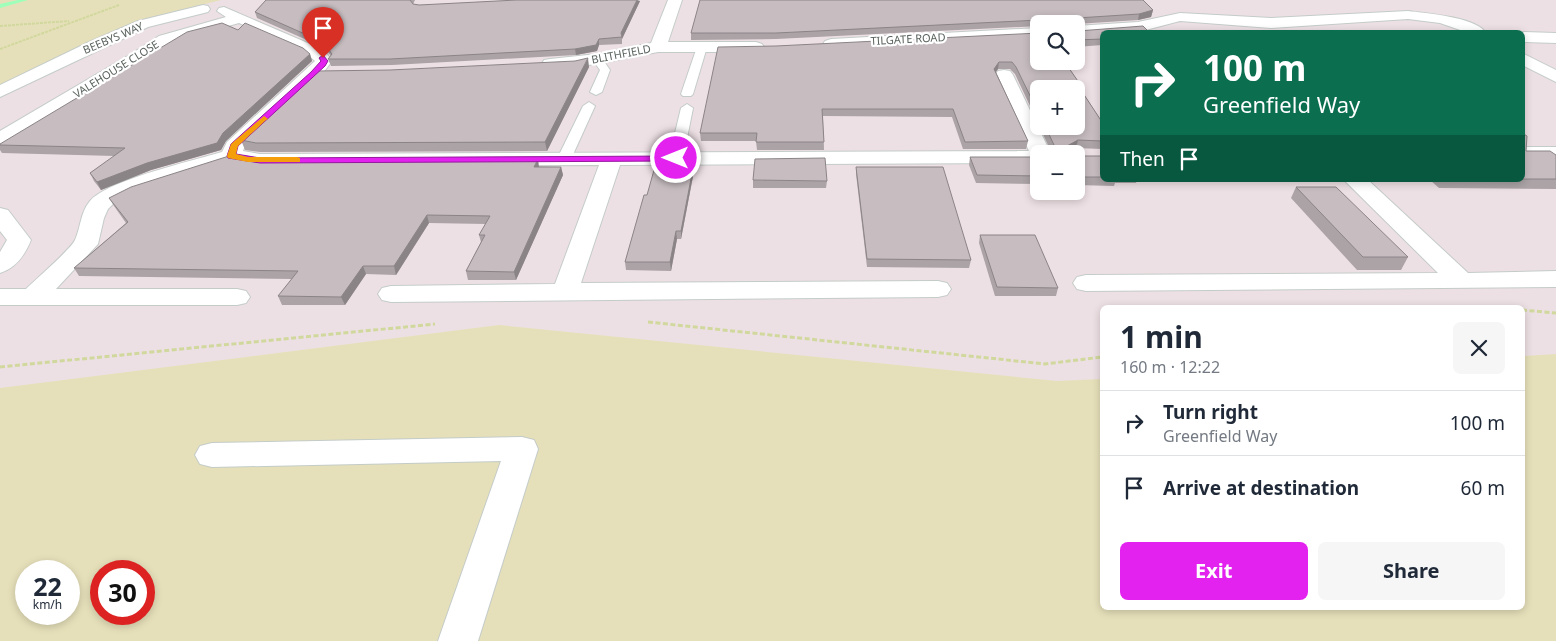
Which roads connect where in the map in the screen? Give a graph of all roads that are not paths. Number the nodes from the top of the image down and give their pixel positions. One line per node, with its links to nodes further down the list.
1 (233, 0): 5 (street, BEEBYS WAY)
2 (675, 0): 21 (street)
3 (1427, 3): 8 (street)
4 (1169, 6): 6 (street)
5 (214, 7): 7 (street); 30 (street, BEEBYS WAY)
6 (1180, 17): 9 (street); 10 (street)
7 (240, 18): 27 (street); 35 (street, VALEHOUSE CLOSE)
8 (1442, 19): 9 (street); 12 (street)
9 (1230, 20): 11 (street)
10 (1143, 30)
11 (1240, 30)
12 (1473, 30)
13 (1085, 31): 14 (street)
14 (1100, 31)
15 (1030, 32): 16 (street, TILGATE ROAD)
16 (984, 35): 19 (street, TILGATE ROAD); 36 (street)
17 (1525, 37): 18 (street)
18 (1556, 38)
19 (814, 45)
20 (767, 46): 22 (street)
21 (658, 47): 22 (street); 23 (street, BLITHFIELD)
22 (702, 47): 32 (lane)
23 (597, 59): 25 (street, BLITHFIELD); 31 (lane)
24 (1525, 60): 29 (street)
25 (533, 65)
26 (1525, 72): 29 (street)
27 (314, 73): 28 (street); 40 (street)
28 (333, 73)
29 (1553, 75)
30 (0, 92)
31 (596, 92)
32 (687, 94)
33 (589, 106): 42 (lane)
34 (687, 108): 41 (lane)
35 (0, 139)
36 (1035, 145)
37 (1525, 153): 38 (street)
38 (1556, 153)
39 (1030, 155): 41 (street)
40 (231, 156): 42 (street); 54 (street)
41 (676, 158): 43 (street)
42 (564, 159): 43 (street)
43 (612, 159): 51 (street)
44 (1357, 182): 48 (street)
45 (0, 215): 46 (street)
46 (0, 264)
47 (1556, 279): 48 (street)
48 (1461, 281): 49 (street)
49 (1086, 283)
50 (938, 289): 51 (street)
51 (566, 290): 52 (street)
52 (391, 294)
53 (0, 297): 54 (street)
54 (33, 297): 55 (street)
55 (236, 297)
56 (212, 455): 57 (street)
57 (458, 641)

